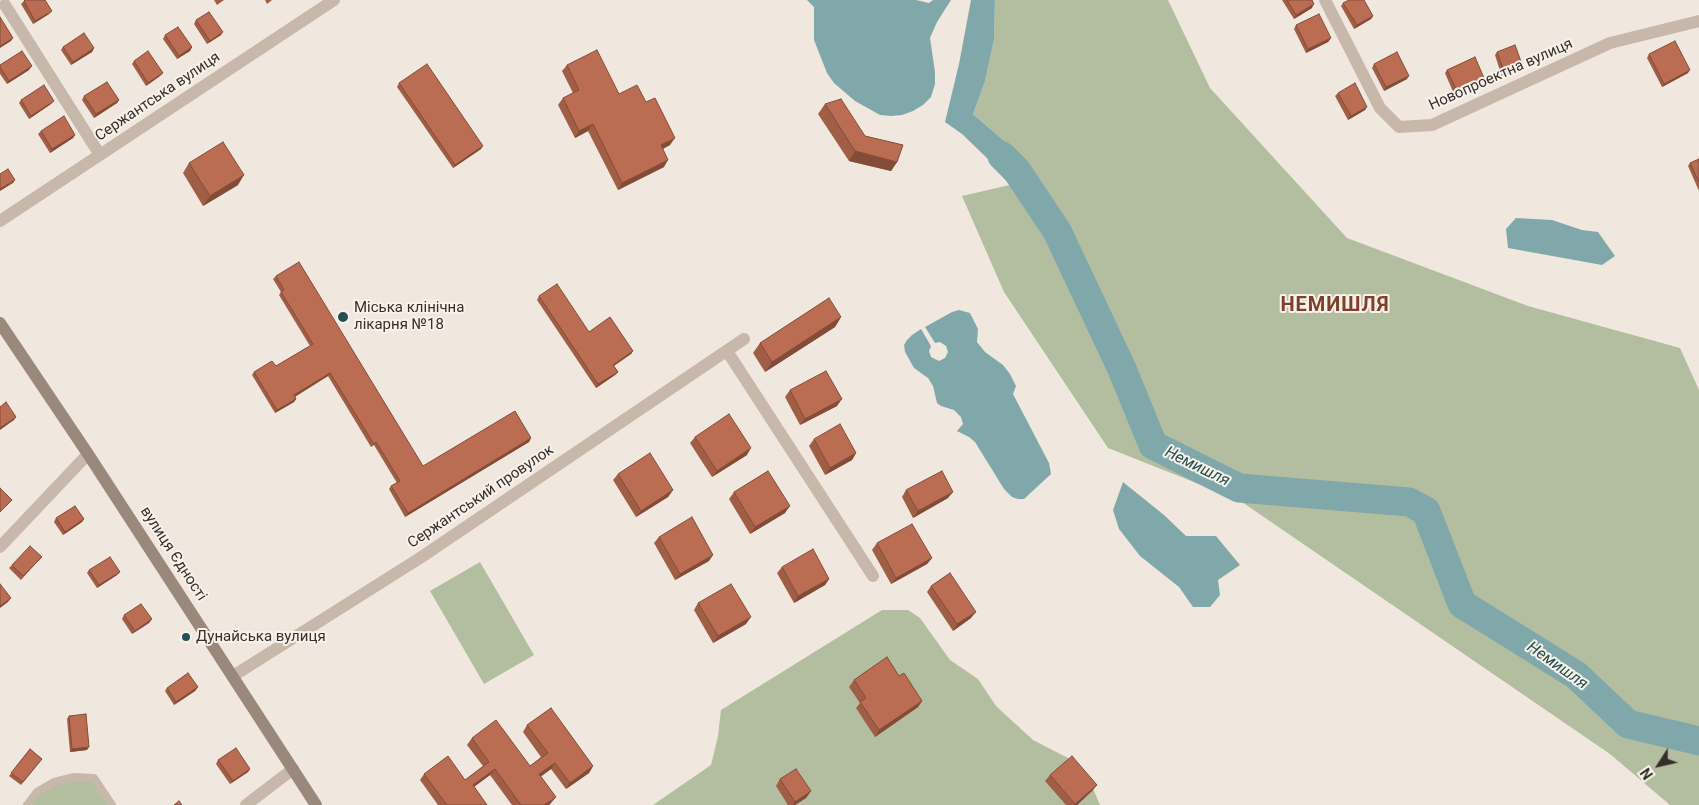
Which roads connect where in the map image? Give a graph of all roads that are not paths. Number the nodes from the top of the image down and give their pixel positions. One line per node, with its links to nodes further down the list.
1 (334, 0): 5 (street, Сержантська вулиця)
2 (1325, 0): 4 (street, Новопроектна вулиця)
3 (6, 4): 5 (street)
4 (1699, 20)
5 (100, 155): 6 (street, Сержантська вулиця)
6 (0, 221)
7 (0, 323): 10 (main road, вулиця Єдності)
8 (744, 339): 9 (street, Сержантський провулок)
9 (727, 351): 12 (street); 13 (street, Сержантський провулок)
10 (88, 454): 11 (street); 13 (main road, вулиця Єдності)
11 (0, 547)
12 (873, 576)
13 (233, 676): 14 (main road, вулиця Єдності)
14 (293, 769): 17 (street); 18 (main road, вулиця Єдності)
15 (27, 805): 16 (lane)
16 (112, 805)
17 (246, 805)
18 (316, 805)

